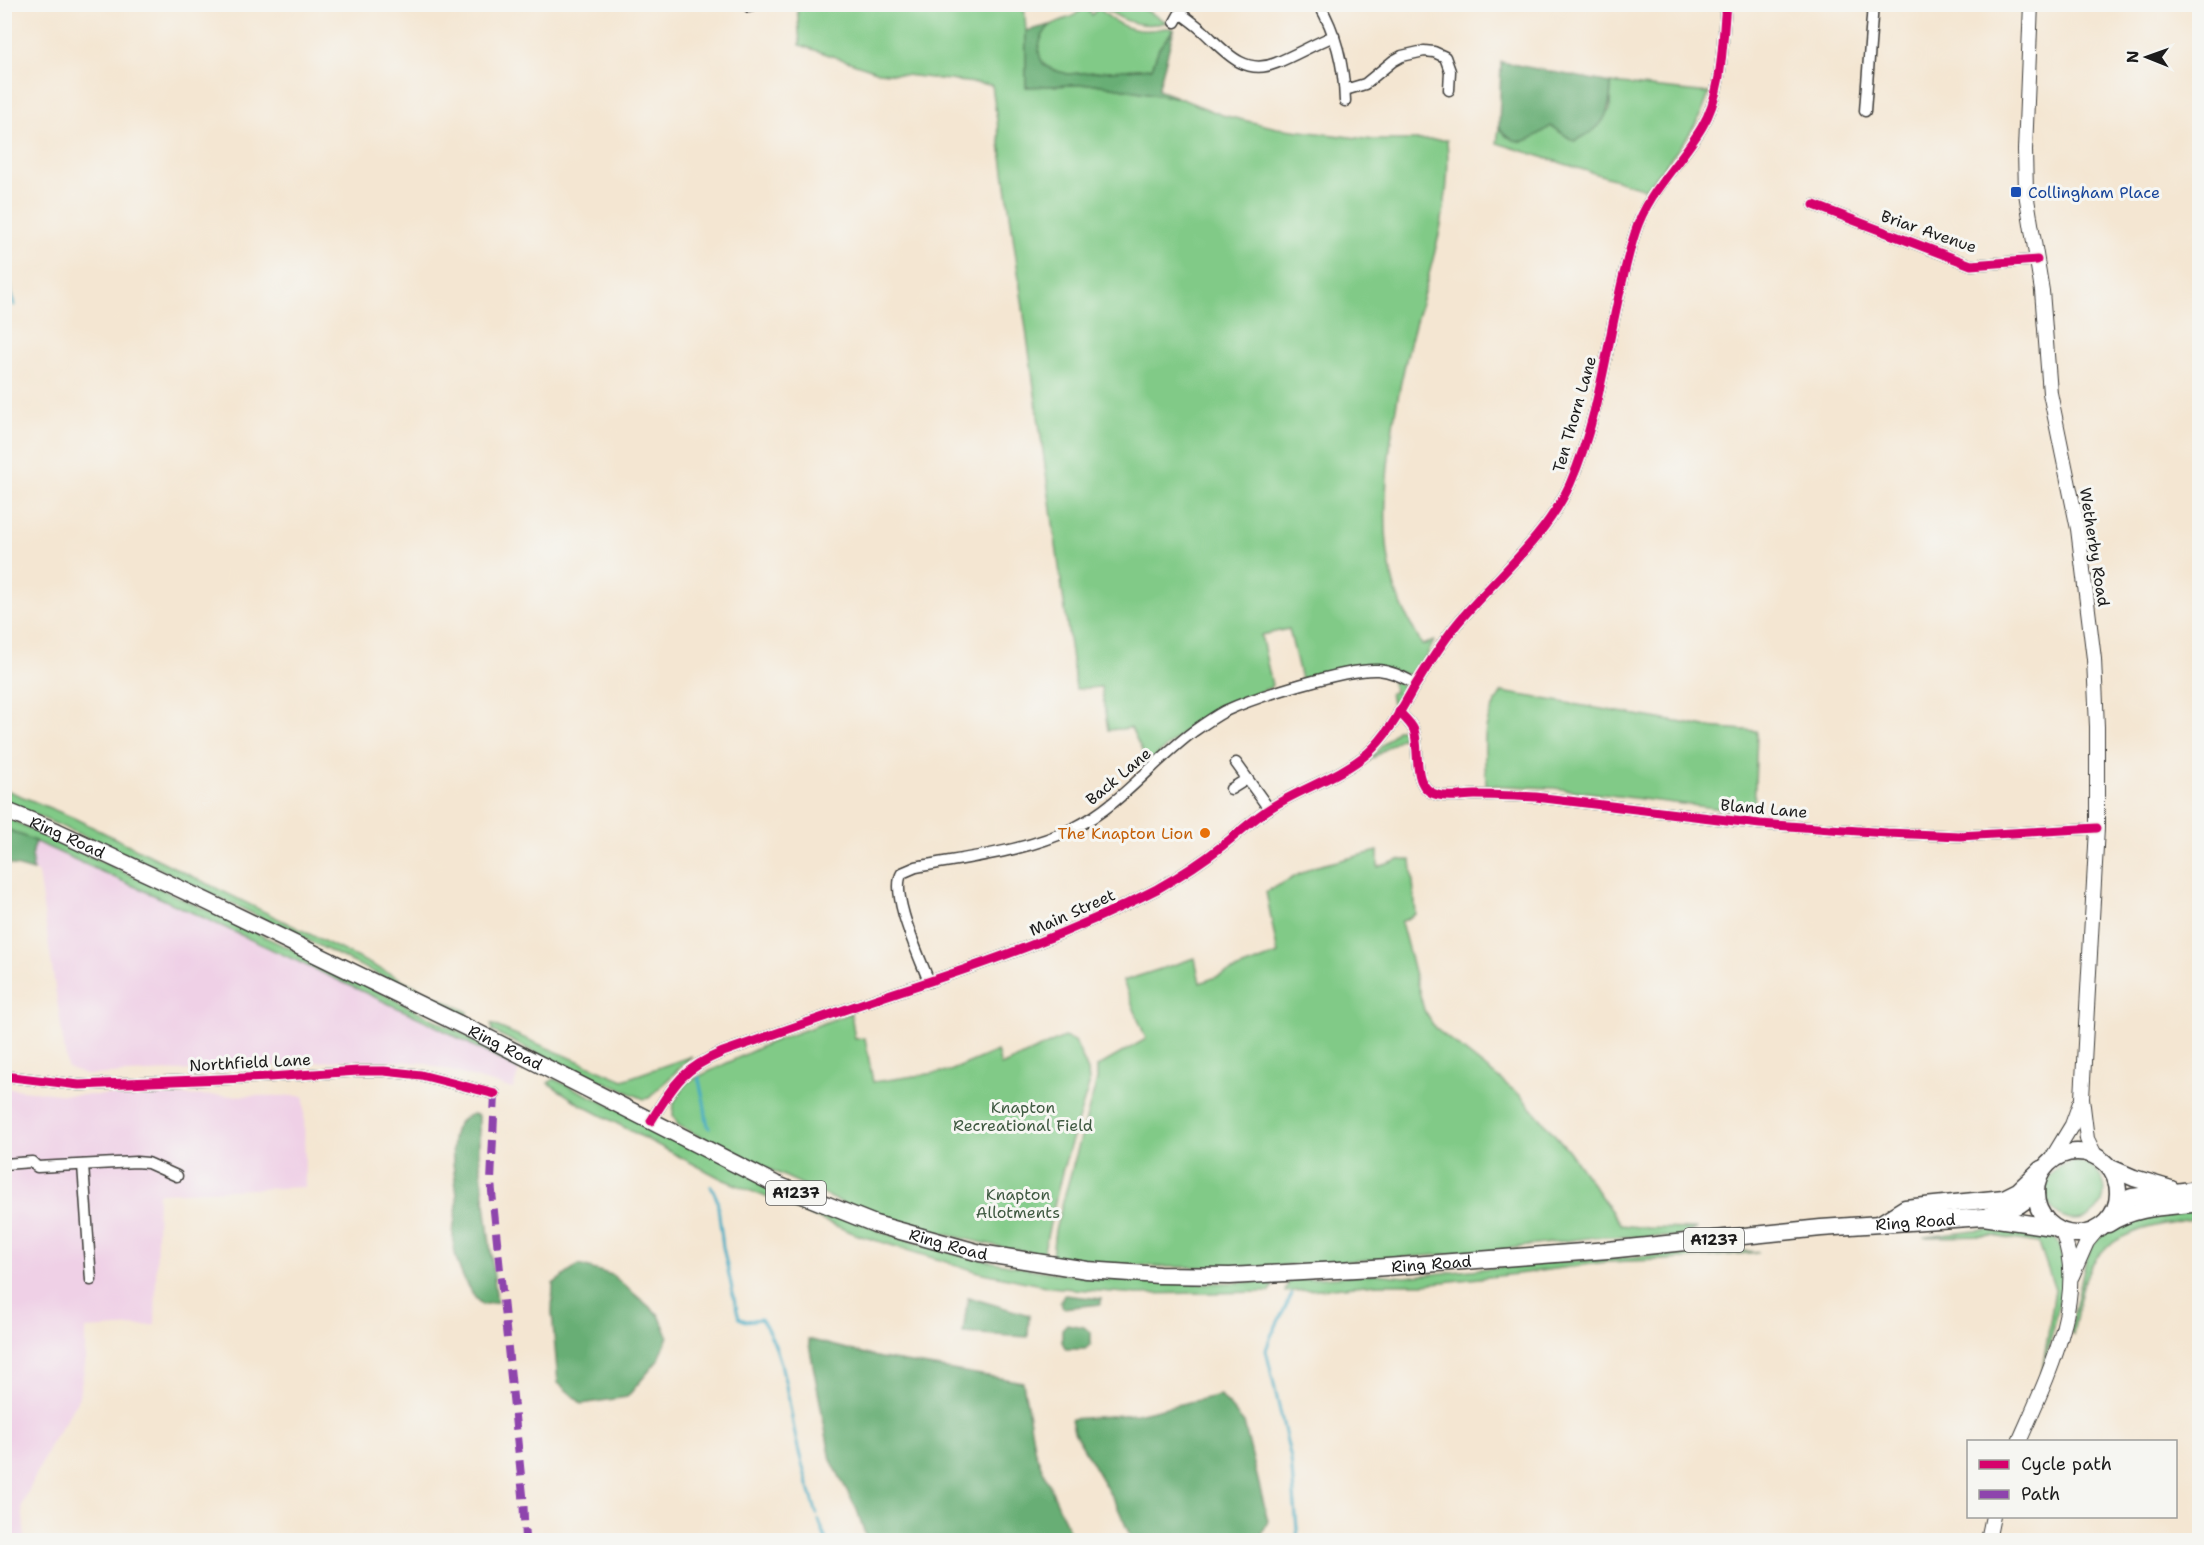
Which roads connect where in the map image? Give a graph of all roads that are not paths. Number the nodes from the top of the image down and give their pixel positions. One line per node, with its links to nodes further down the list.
1 (1319, 4): 6 (street)
2 (1726, 4): 11 (street, Ten Thorn Lane)
3 (1873, 4): 8 (street)
4 (2031, 4): 10 (main road, Wetherby Road)
5 (1179, 14): 6 (street)
6 (1334, 36): 7 (street)
7 (1449, 90)
8 (1866, 111)
9 (1814, 205): 10 (street, Briar Avenue)
10 (2037, 260): 19 (main road, Wetherby Road)
11 (1447, 637): 12 (street, Main Street)
12 (1416, 684): 13 (street, Main Street); 20 (street, Back Lane)
13 (1399, 712): 17 (street, Main Street); 19 (street, Bland Lane)
14 (1236, 763): 15 (street)
15 (1247, 778): 16 (street); 17 (street)
16 (1231, 789)
17 (1269, 809): 20 (street, Main Street)
18 (4, 810): 24 (highway, Ring Road / A1237)
19 (2097, 828): 23 (main road, Wetherby Road)
20 (929, 982): 24 (street, Main Street)
21 (4, 1076): 22 (street, Northfield Lane)
22 (495, 1094)
23 (2082, 1098): 25 (main road, Wetherby Road); 26 (main road, Wetherby Road)
24 (651, 1120): 37 (highway, Ring Road / A1237)
25 (2095, 1155): 26 (highway); 29 (highway)
26 (2053, 1157): 33 (highway); 37 (highway)
27 (4, 1164): 28 (street)
28 (84, 1165): 30 (street); 40 (street)
29 (2111, 1168): 32 (highway); 34 (highway)
30 (177, 1176)
31 (2199, 1189): 32 (highway)
32 (2175, 1190): 34 (highway)
33 (2036, 1193): 36 (highway, Ring Road / A1237); 38 (highway)
34 (2118, 1202): 39 (highway)
35 (2199, 1203): 39 (highway)
36 (1983, 1217): 37 (highway, Ring Road / A1237); 38 (highway, Ring Road / A1237)
37 (1877, 1225)
38 (2057, 1229): 39 (highway); 41 (main road)
39 (2095, 1233): 41 (main road)
40 (91, 1280)
41 (2070, 1281): 42 (main road)
42 (2020, 1440)
43 (1993, 1518): 44 (main road)
44 (1988, 1540)

